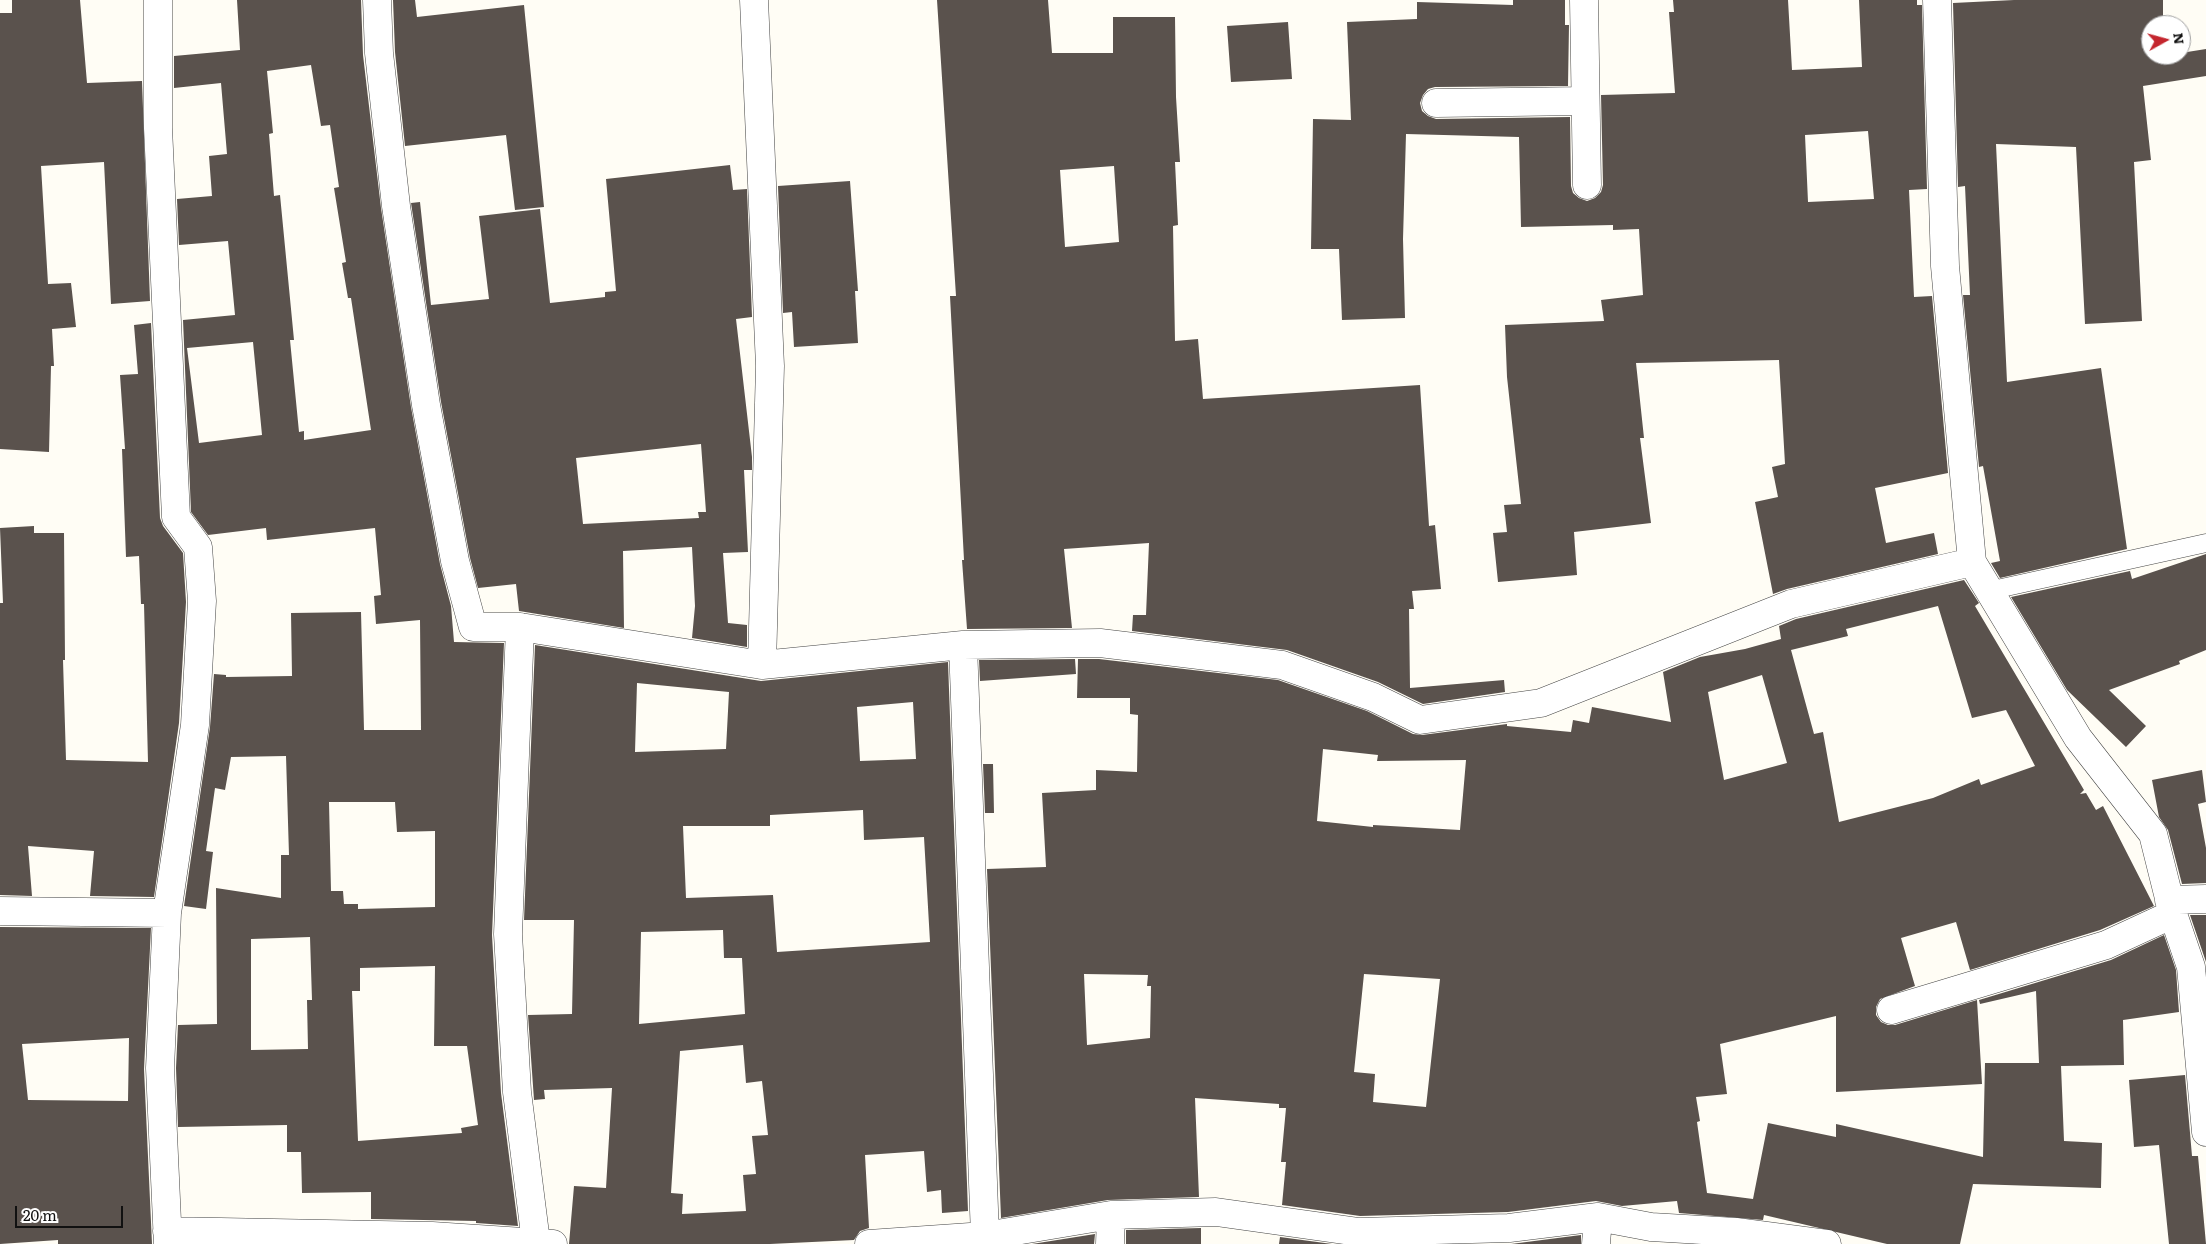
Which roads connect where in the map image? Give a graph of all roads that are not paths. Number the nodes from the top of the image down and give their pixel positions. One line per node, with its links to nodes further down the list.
1 (158, 0): 18 (street)
2 (377, 0): 12 (street)
3 (754, 0): 14 (street)
4 (1584, 0): 6 (street)
5 (1937, 0): 10 (street)
6 (1585, 101): 7 (street); 8 (street)
7 (1436, 103)
8 (1587, 185)
9 (2206, 543): 11 (lane)
10 (1972, 562): 11 (street); 13 (street)
11 (1988, 590): 16 (street)
12 (520, 627): 14 (street); 26 (street)
13 (963, 645): 14 (street); 23 (street)
14 (762, 665)
15 (2206, 899): 16 (street)
16 (2171, 907): 19 (street); 20 (street)
17 (0, 911): 18 (street)
18 (167, 913): 24 (street)
19 (1890, 1010)
20 (2206, 1132)
21 (1111, 1215): 22 (street); 23 (street); 28 (street)
22 (1598, 1217): 29 (street); 30 (street)
23 (985, 1236): 27 (street)
24 (167, 1237): 25 (street)
25 (432, 1240): 26 (street)
26 (545, 1243)
27 (869, 1244)
28 (1110, 1244)
29 (1596, 1244)
30 (1828, 1244)

